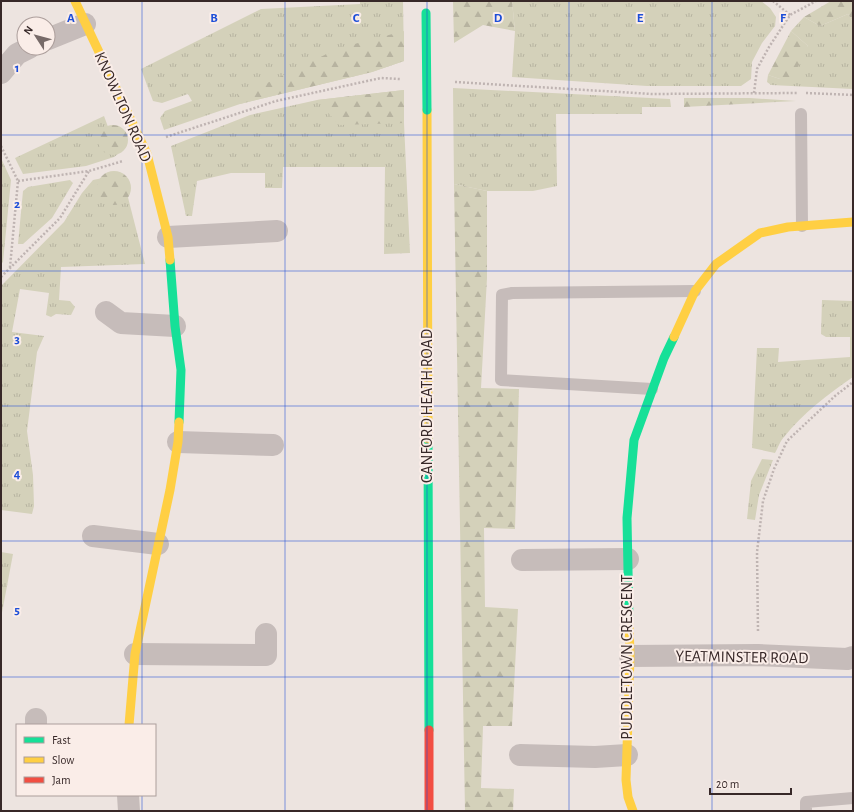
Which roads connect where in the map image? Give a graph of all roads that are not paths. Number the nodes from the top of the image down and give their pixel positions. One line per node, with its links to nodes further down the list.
1 (76, 1): 3 (street, KNOWLTON ROAD)
2 (426, 1): 32 (street, CANFORD HEATH ROAD, bridge)
3 (85, 24): 4 (street); 11 (street, KNOWLTON ROAD)
4 (56, 36)
5 (16, 55): 6 (street)
6 (3, 67)
7 (801, 114): 9 (lane)
8 (853, 222): 9 (street, PUDDLETOWN CRESCENT)
9 (802, 226): 12 (street, PUDDLETOWN CRESCENT)
10 (277, 231): 11 (street)
11 (168, 237): 14 (street, KNOWLTON ROAD)
12 (695, 291): 15 (street, PUDDLETOWN CRESCENT); 15 (lane)
13 (106, 312): 14 (street)
14 (175, 326): 16 (street, KNOWLTON ROAD)
15 (652, 389): 20 (street, PUDDLETOWN CRESCENT)
16 (178, 442): 17 (street); 19 (street, KNOWLTON ROAD)
17 (273, 445)
18 (93, 536): 19 (street)
19 (158, 544): 23 (street, KNOWLTON ROAD)
20 (628, 559): 21 (street, PUDDLETOWN CRESCENT); 24 (street, PUDDLETOWN CRESCENT)
21 (522, 560)
22 (266, 634): 23 (street)
23 (135, 654): 26 (street, KNOWLTON ROAD)
24 (630, 656): 25 (street, YEATMINSTER ROAD); 28 (street, PUDDLETOWN CRESCENT)
25 (853, 657)
26 (129, 724)
27 (520, 755): 28 (street, PUDDLETOWN CRESCENT)
28 (627, 755): 33 (street, PUDDLETOWN CRESCENT)
29 (128, 796): 31 (street)
30 (853, 798): 34 (lane)
31 (128, 811)
32 (429, 811)
33 (633, 811)
34 (806, 811)

